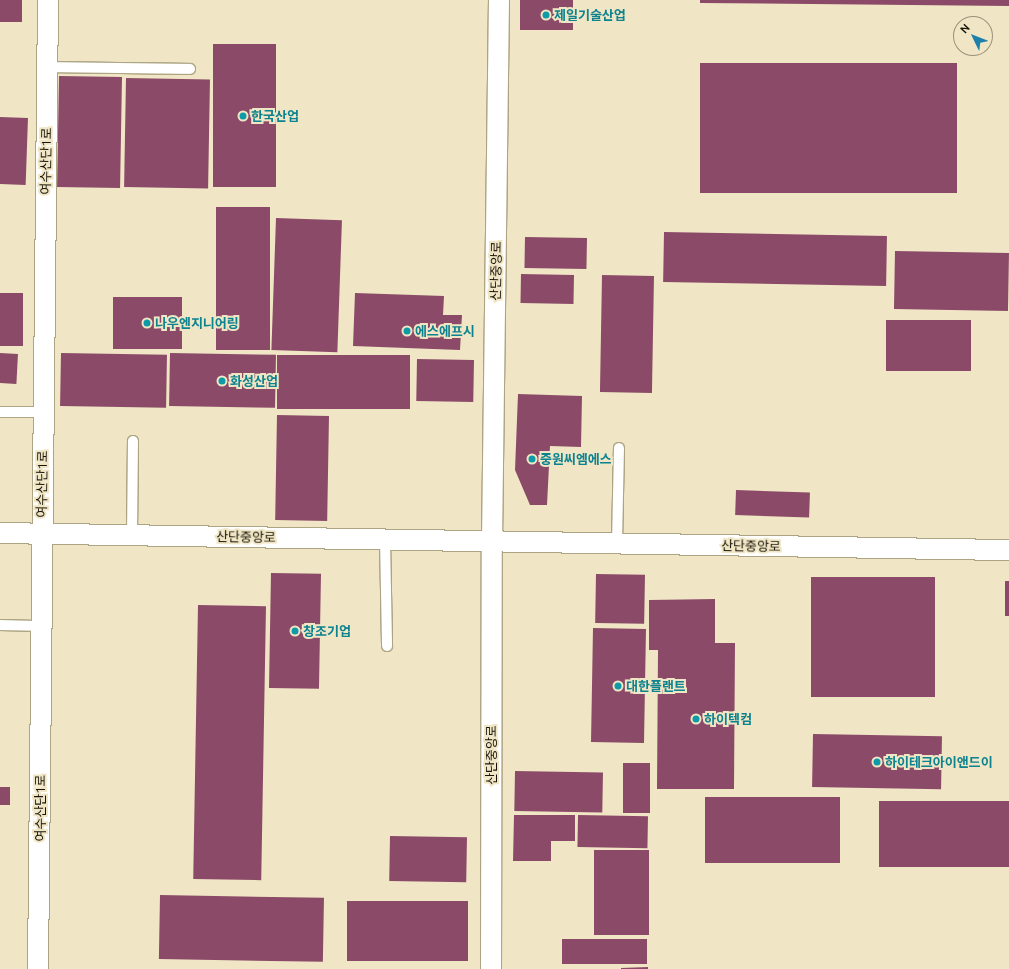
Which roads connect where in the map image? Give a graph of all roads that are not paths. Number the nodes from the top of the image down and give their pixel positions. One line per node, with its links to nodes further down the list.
1 (48, 0): 3 (street, 여수산단1로)
2 (500, 0): 13 (street, 산단중앙로)
3 (48, 67): 4 (lane); 6 (street, 여수산단1로)
4 (190, 69)
5 (0, 412): 6 (lane)
6 (43, 412): 10 (street, 여수산단1로)
7 (133, 441): 11 (lane)
8 (619, 448): 14 (lane)
9 (0, 533): 10 (street, 산단중앙로)
10 (42, 533): 11 (street, 산단중앙로); 17 (street, 여수산단1로)
11 (132, 535): 12 (street, 산단중앙로)
12 (385, 539): 13 (street, 산단중앙로); 18 (lane)
13 (492, 541): 14 (street, 산단중앙로); 20 (street, 산단중앙로)
14 (618, 543): 15 (street, 산단중앙로)
15 (1009, 550)
16 (0, 625): 17 (lane)
17 (41, 626): 19 (street, 여수산단1로)
18 (387, 646)
19 (38, 969)
20 (490, 969)

